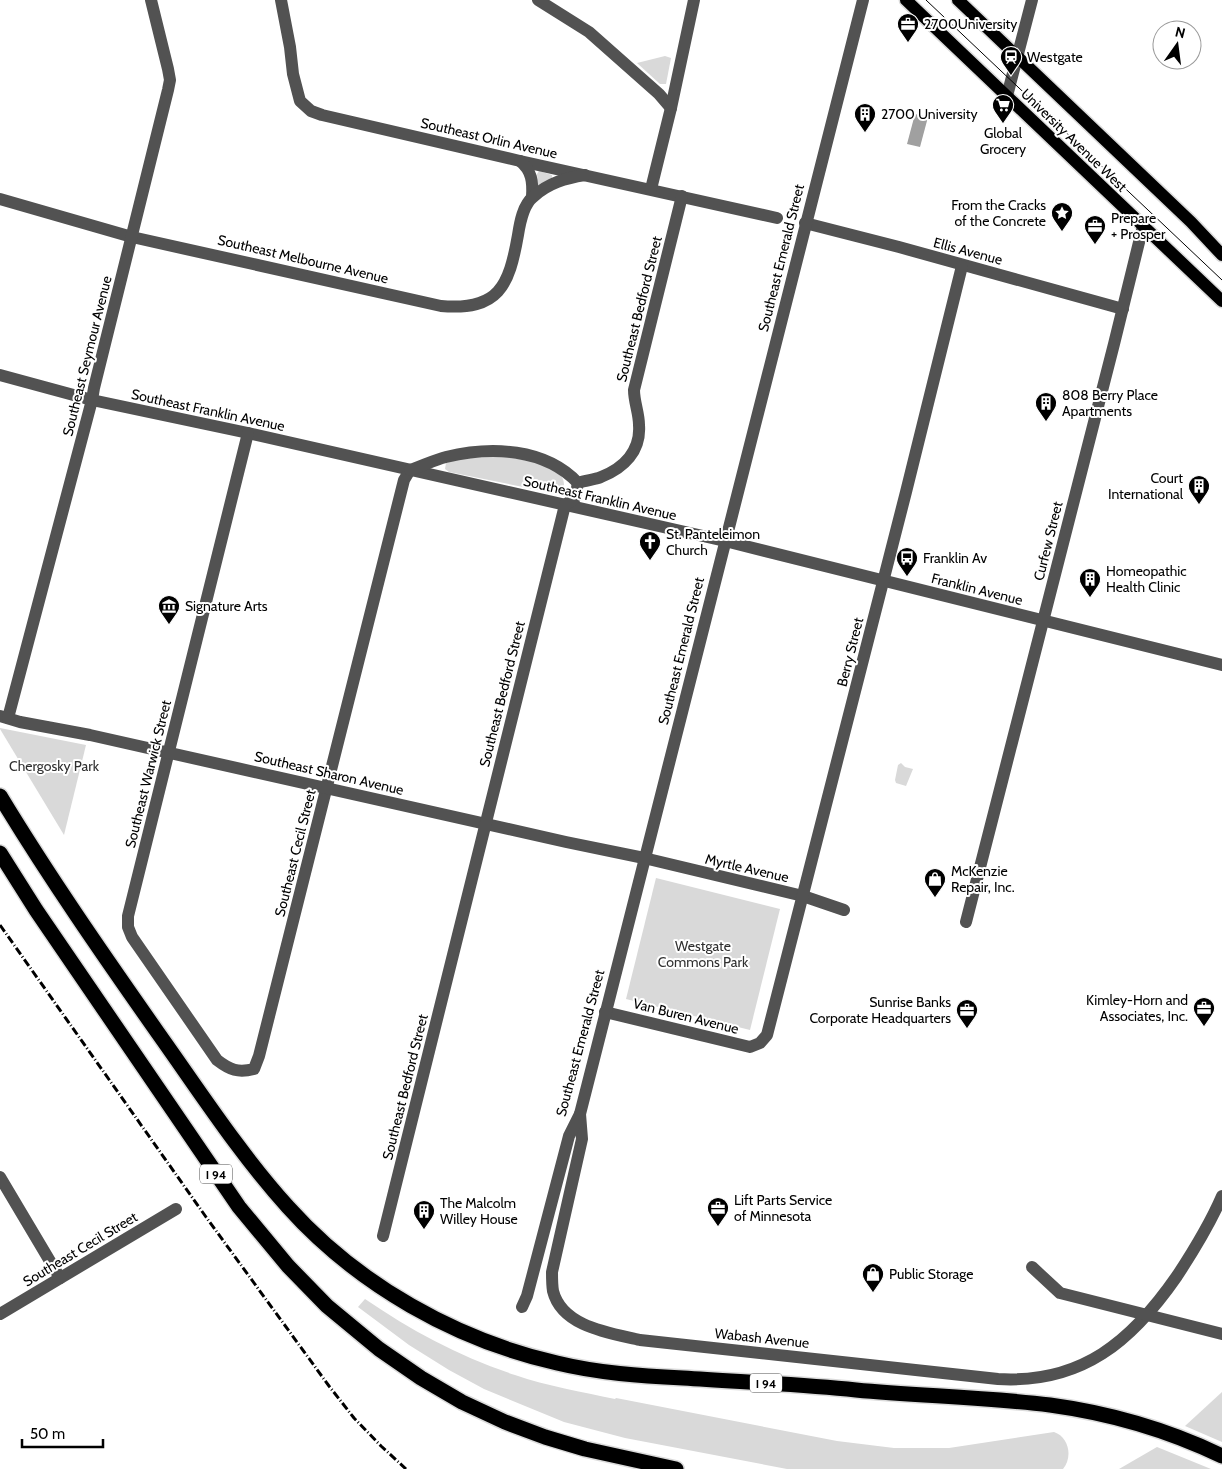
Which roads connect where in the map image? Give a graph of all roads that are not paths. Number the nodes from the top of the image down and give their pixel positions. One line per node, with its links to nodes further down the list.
1 (151, 0): 21 (street, Southeast Seymour Avenue)
2 (282, 0): 12 (street, Southeast Orlin Avenue)
3 (538, 0): 11 (street)
4 (694, 0): 11 (street)
5 (862, 0): 19 (street, Southeast Emerald Street)
6 (906, 0): 10 (main road, University Avenue West)
7 (958, 0): 9 (main road, University Avenue West)
8 (1032, 0): 9 (street)
9 (1018, 56): 10 (street); 22 (main road, University Avenue West)
10 (1007, 96): 20 (main road, University Avenue West)
11 (670, 108): 14 (street)
12 (520, 161): 13 (street, Southeast Orlin Avenue); 16 (street)
13 (585, 175): 14 (street, Southeast Orlin Avenue); 16 (street, Southeast Melbourne Avenue)
14 (650, 189): 15 (street, Southeast Orlin Avenue)
15 (682, 196): 18 (street, Southeast Orlin Avenue); 30 (street, Southeast Bedford Street)
16 (532, 197): 21 (street, Southeast Melbourne Avenue)
17 (0, 199): 21 (street, Southeast Melbourne Avenue)
18 (777, 218)
19 (805, 223): 23 (street, Ellis Avenue); 32 (street, Southeast Emerald Street)
20 (1143, 226): 24 (main road, University Avenue West); 25 (street, Curfew Street)
21 (132, 237): 27 (street, Southeast Seymour Avenue)
22 (1222, 254)
23 (962, 266): 25 (street, Ellis Avenue); 33 (street, Berry Street)
24 (1222, 301)
25 (1123, 309): 34 (street, Curfew Street)
26 (0, 375): 27 (street, Southeast Franklin Avenue)
27 (92, 400): 28 (street, Southeast Franklin Avenue); 36 (street, Southeast Seymour Avenue)
28 (248, 433): 29 (street, Southeast Franklin Avenue); 37 (street, Southeast Warwick Street)
29 (410, 470): 30 (street, Southeast Franklin Avenue); 31 (street, Southeast Franklin Avenue); 38 (street, Southeast Cecil Street)
30 (578, 483): 31 (street, Southeast Bedford Street)
31 (565, 506): 32 (street, Southeast Franklin Avenue); 40 (street, Southeast Bedford Street)
32 (725, 541): 33 (street, Franklin Avenue); 42 (street, Southeast Emerald Street)
33 (884, 581): 34 (street, Franklin Avenue); 43 (street, Berry Street)
34 (1043, 621): 35 (street, Franklin Avenue); 45 (street, Curfew Street)
35 (1222, 665)
36 (4, 717): 37 (street, Southeast Sharon Avenue)
37 (168, 753): 38 (street, Southeast Sharon Avenue); 48 (street, Southeast Warwick Street)
38 (326, 788): 40 (street, Southeast Sharon Avenue); 48 (street, Southeast Cecil Street)
39 (0, 796): 60 (highway, I 94)
40 (486, 823): 42 (street, Southeast Sharon Avenue); 53 (street, Southeast Bedford Street)
41 (0, 853): 61 (highway, I 94)
42 (644, 858): 43 (street, Myrtle Avenue); 46 (street, Southeast Emerald Street)
43 (803, 896): 44 (street, Myrtle Avenue); 47 (street, Berry Street)
44 (844, 910)
45 (966, 922)
46 (605, 1012): 47 (street, Van Buren Avenue); 49 (street, Southeast Emerald Street)
47 (760, 1043)
48 (254, 1069)
49 (580, 1114): 56 (street, Southeast Emerald Street); 58 (street, Wabash Avenue)
50 (0, 1177): 55 (street)
51 (1222, 1196): 58 (street, Wabash Avenue)
52 (176, 1209): 55 (street, Southeast Cecil Street)
53 (383, 1236)
54 (1032, 1266): 58 (street)
55 (60, 1278): 57 (street, Southeast Cecil Street)
56 (522, 1307)
57 (0, 1314)
58 (1147, 1315): 59 (street)
59 (1222, 1334)
60 (1219, 1454)
61 (676, 1469)

